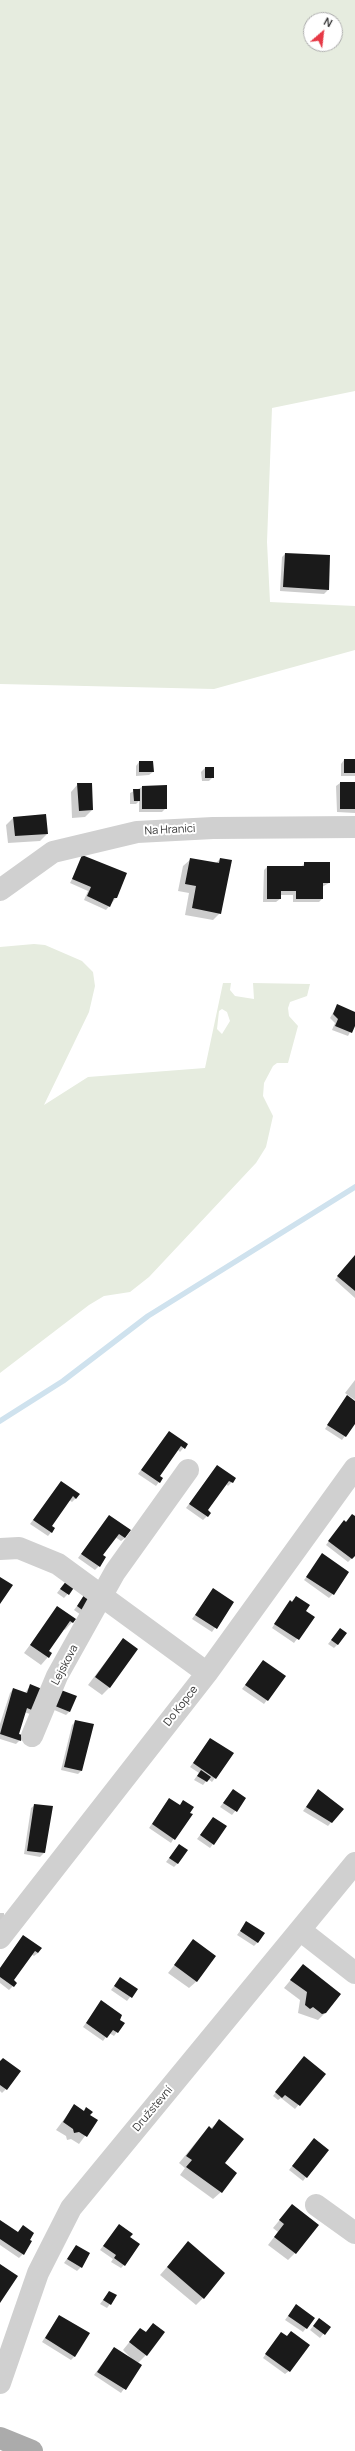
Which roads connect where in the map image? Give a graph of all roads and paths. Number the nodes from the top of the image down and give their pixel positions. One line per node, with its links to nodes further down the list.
1 (355, 827): 2 (street, Na Hranici)
2 (0, 890)
3 (355, 1468): 7 (street, Do Kopce)
4 (188, 1470): 6 (street, Lejskova)
5 (0, 1549): 6 (street)
6 (102, 1596): 7 (street); 8 (street, Lejskova)
7 (207, 1673): 11 (street, Do Kopce)
8 (32, 1736)
9 (355, 1862): 10 (street, Družstevní)
10 (300, 1930): 12 (street); 15 (street, Družstevní)
11 (0, 1938)
12 (355, 1973)
13 (316, 2205): 14 (street)
14 (355, 2233)
15 (0, 2383)
16 (0, 2438): 17 (main road)
17 (32, 2451)

